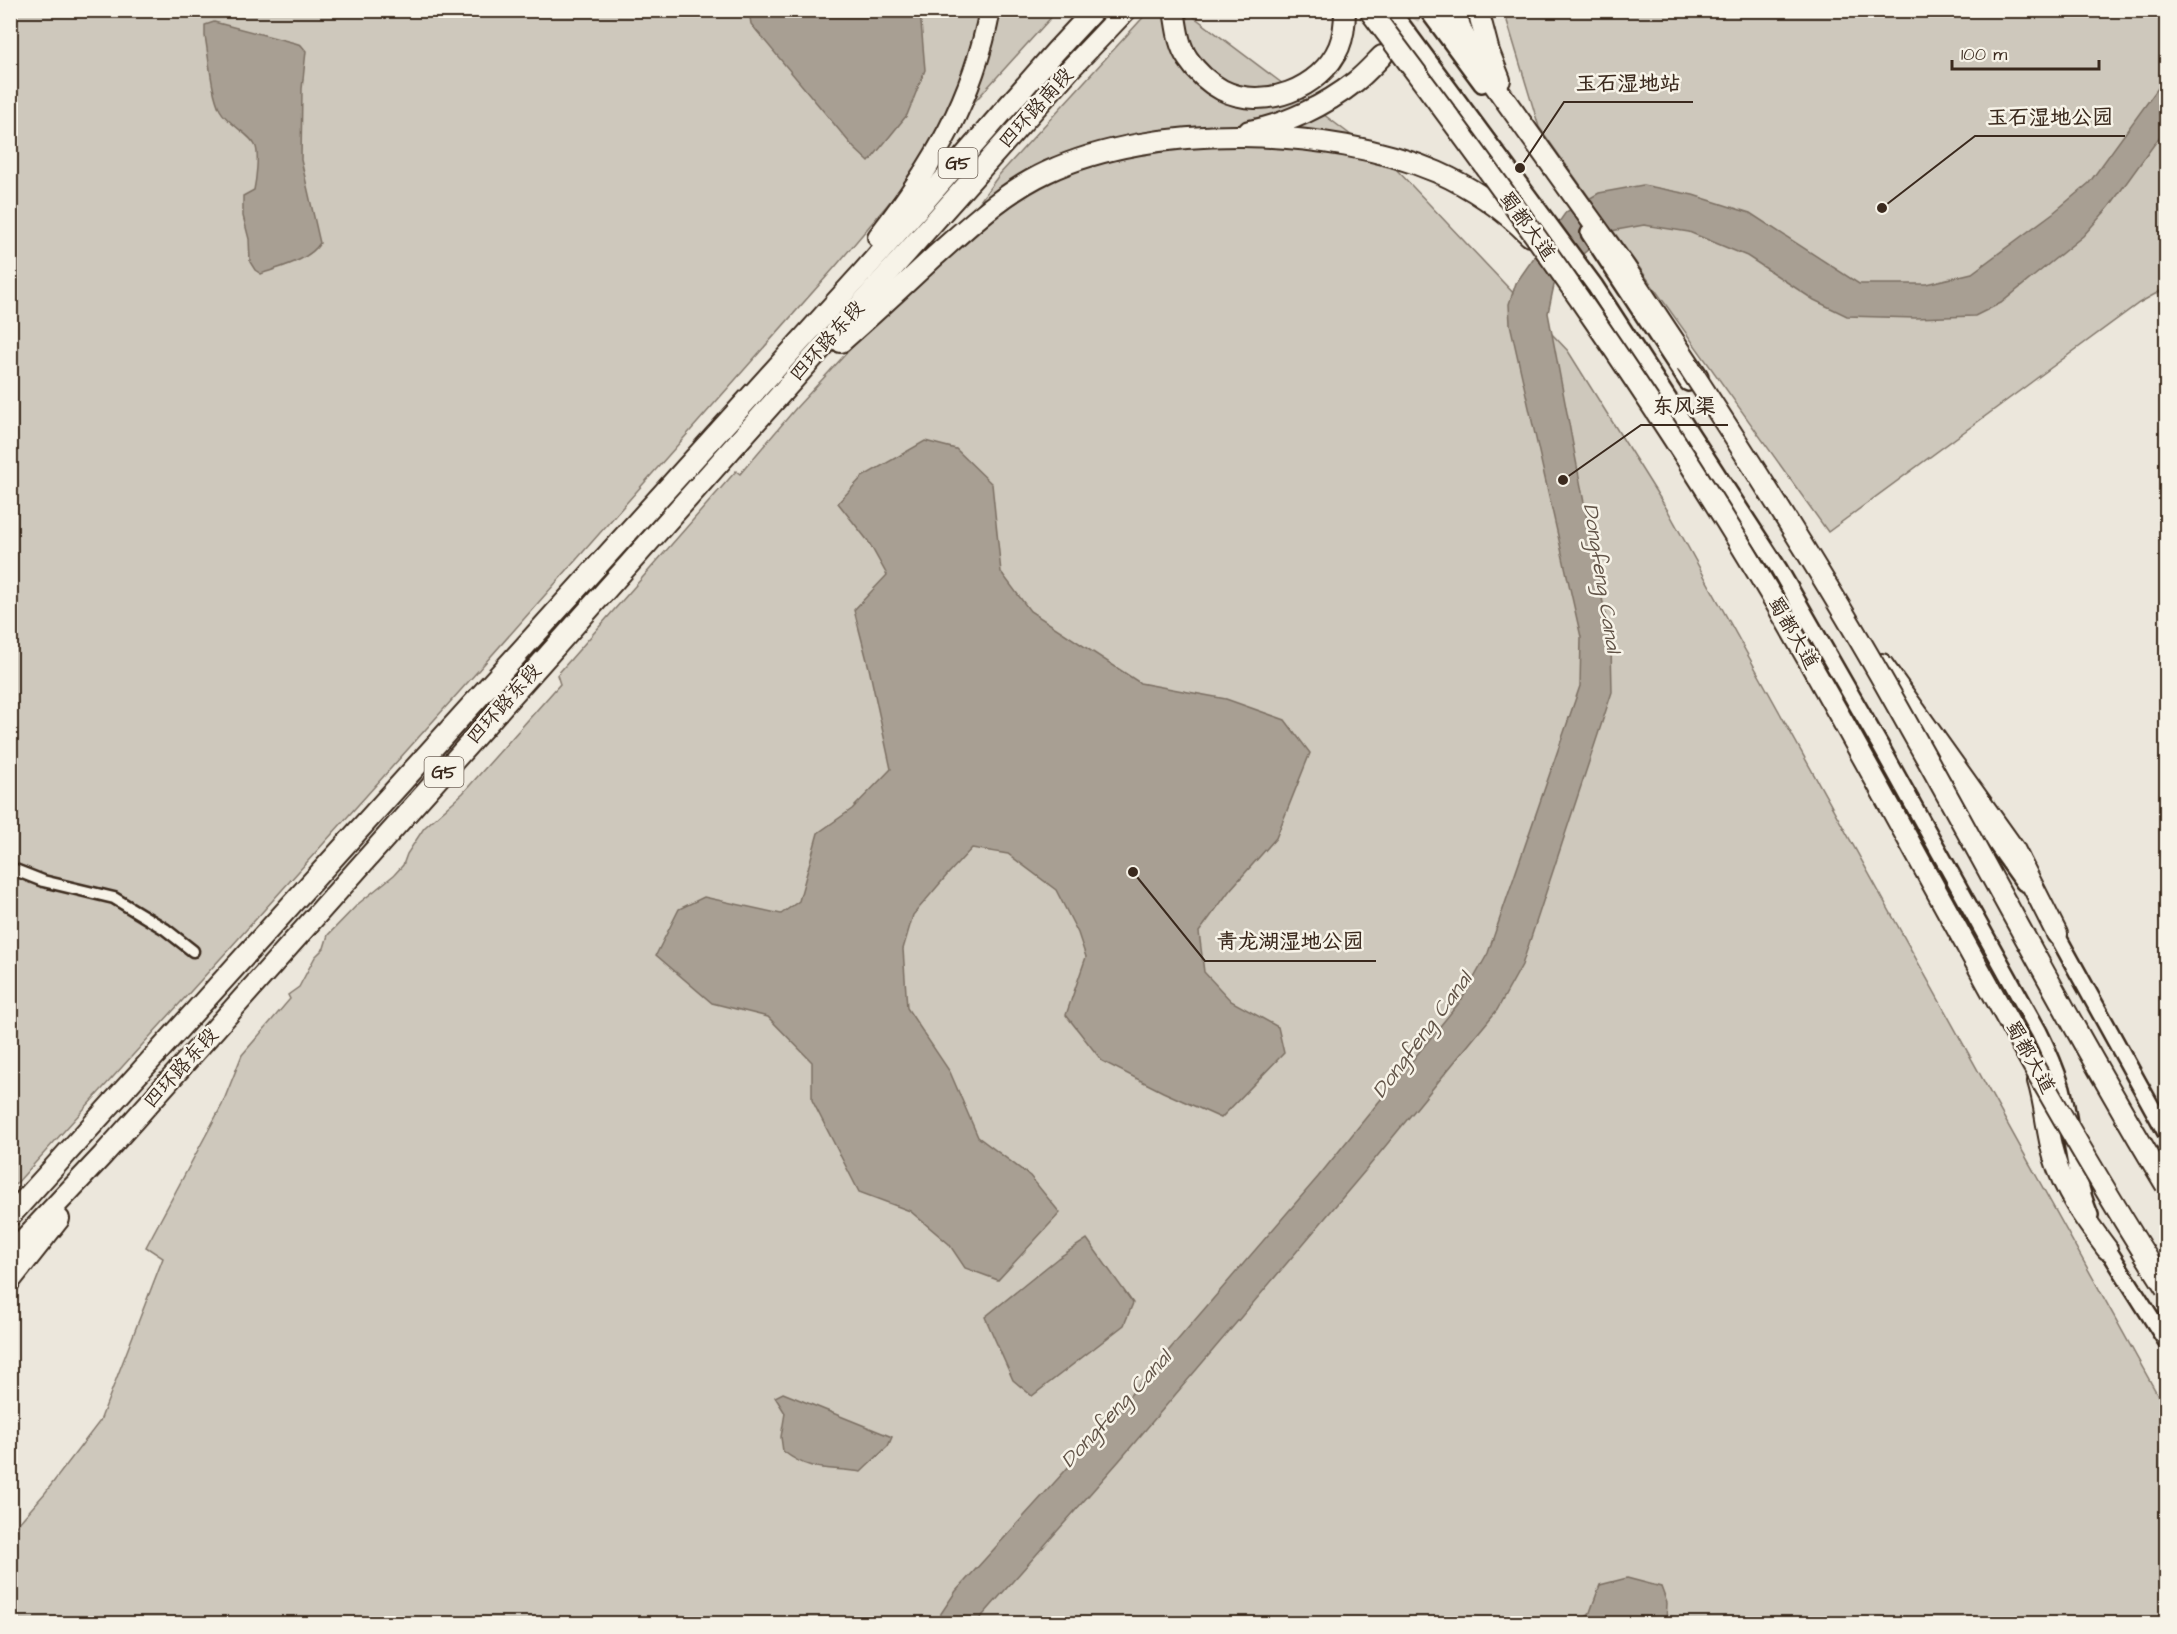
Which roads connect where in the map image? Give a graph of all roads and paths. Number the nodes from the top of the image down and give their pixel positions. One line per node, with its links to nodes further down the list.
1 (1094, 10): 18 (highway, 四环路南段 / G5)
2 (1126, 10): 18 (highway, 四环路南段 / G5)
3 (1174, 10): 4 (highway)
4 (1345, 10)
5 (1369, 10): 32 (highway, 蜀都大道, bridge)
6 (1374, 10): 17 (highway)
7 (1391, 10): 17 (main road)
8 (1427, 10): 16 (main road)
9 (1437, 10): 26 (highway, bridge)
10 (1454, 10): 14 (highway)
11 (1478, 10): 14 (highway)
12 (990, 11): 18 (highway)
13 (1382, 56): 15 (highway)
14 (1509, 105): 16 (highway)
15 (1220, 136): 17 (highway); 18 (highway)
16 (1555, 177): 21 (highway)
17 (1517, 203): 19 (main road); 19 (highway, bridge)
18 (870, 282): 23 (highway, 四环路东段 / G5); 25 (highway, 四环路东段 / G5)
19 (1590, 290): 29 (highway)
20 (10, 868): 22 (street)
21 (2057, 934): 24 (main road)
22 (193, 951)
23 (165, 1086): 30 (highway, 四环路东段 / G5); 31 (highway)
24 (2166, 1133)
25 (82, 1135): 27 (highway); 28 (highway, 四环路东段 / G5)
26 (2166, 1185)
27 (10, 1201)
28 (10, 1216)
29 (2107, 1249): 33 (main road)
30 (10, 1254)
31 (10, 1281)
32 (2166, 1288)
33 (2166, 1341)

